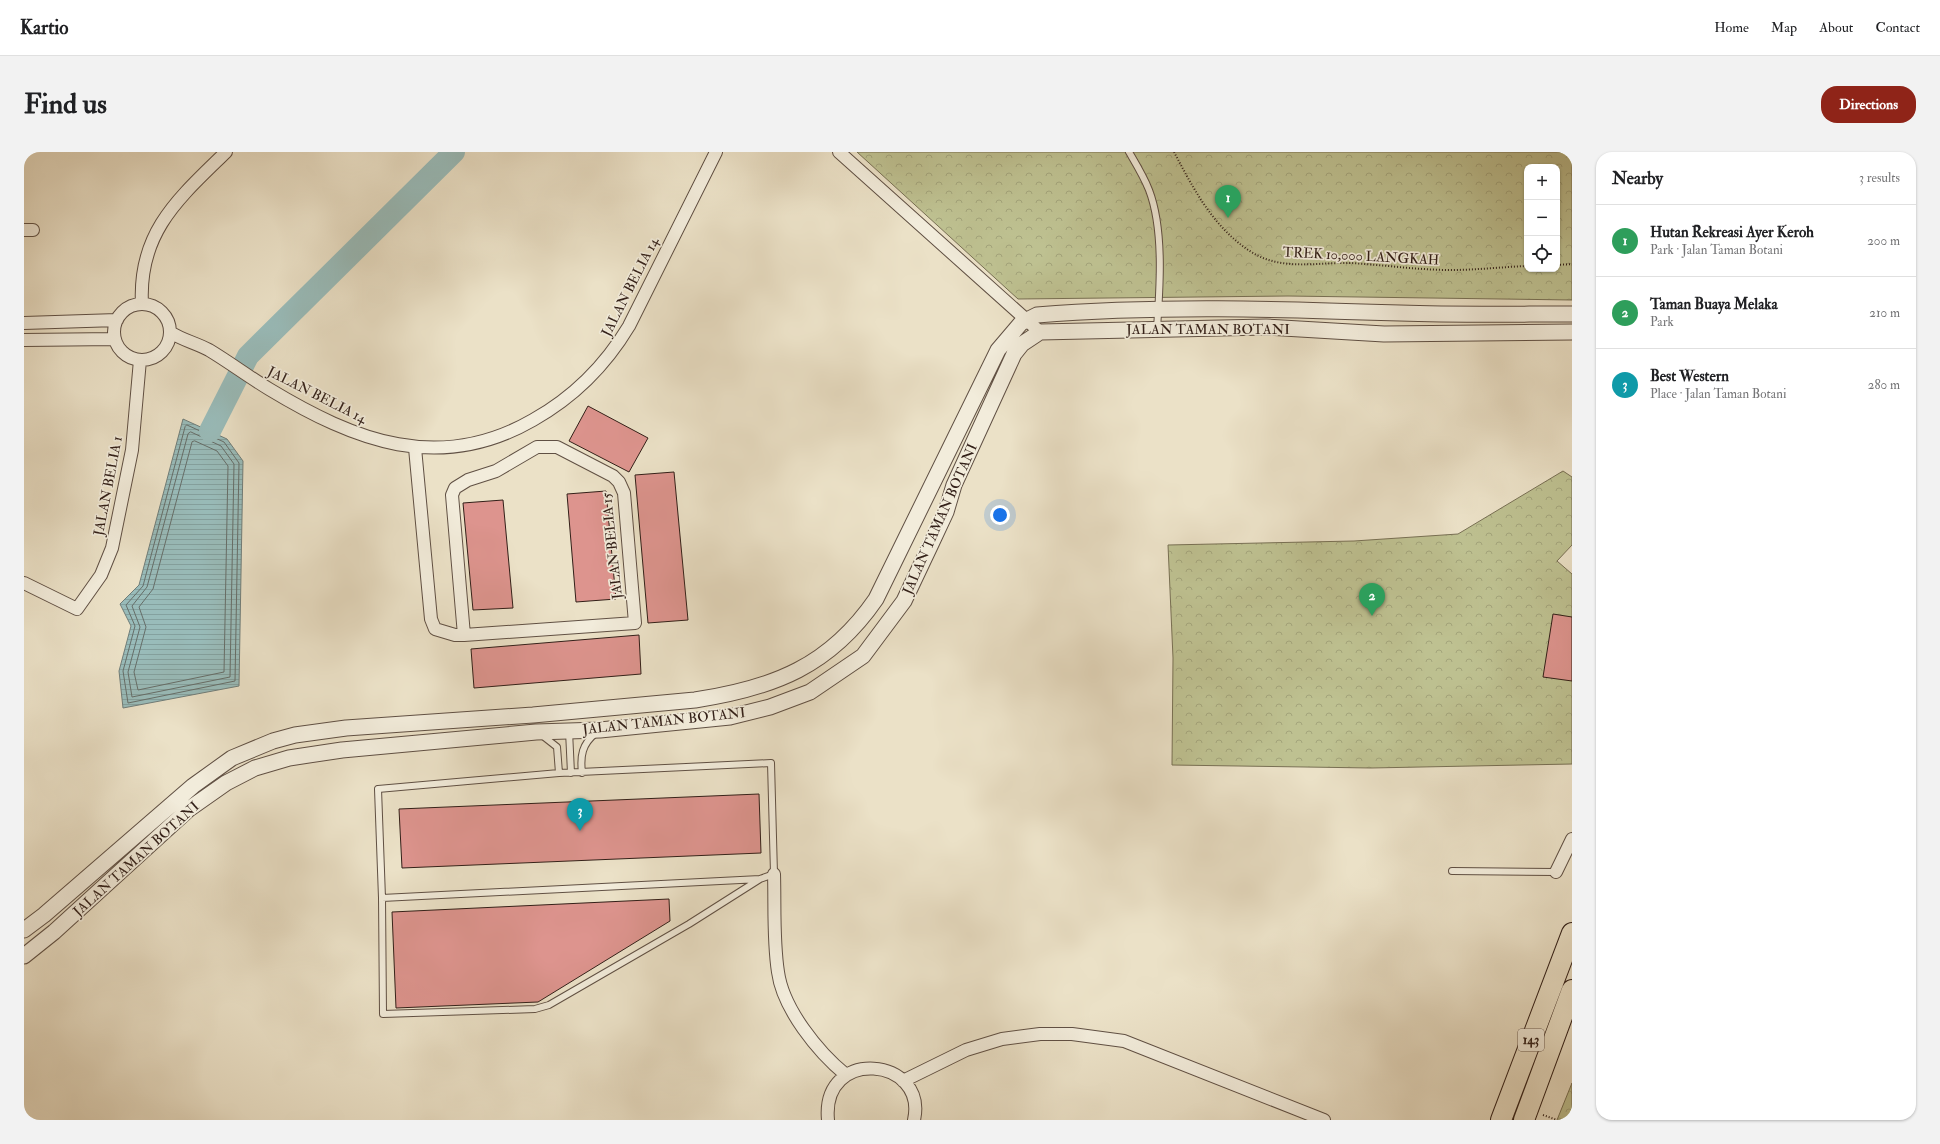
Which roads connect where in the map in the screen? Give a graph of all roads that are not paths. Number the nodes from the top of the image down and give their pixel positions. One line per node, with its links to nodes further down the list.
1 (226, 152): 5 (street)
2 (716, 152): 18 (street, JALAN BELIA 14)
3 (839, 152): 8 (street)
4 (1129, 152): 6 (lane)
5 (142, 304): 9 (street); 12 (street)
6 (1158, 309): 7 (street, JALAN TAMAN BOTANI); 8 (street, JALAN TAMAN BOTANI); 11 (lane)
7 (1572, 314)
8 (1026, 319): 13 (street); 21 (street, JALAN TAMAN BOTANI)
9 (117, 320): 10 (street); 15 (street)
10 (24, 322)
11 (1157, 328): 13 (street, JALAN TAMAN BOTANI); 14 (street, JALAN TAMAN BOTANI)
12 (170, 332): 17 (street); 18 (street, JALAN BELIA 14)
13 (1040, 332): 22 (street, JALAN TAMAN BOTANI)
14 (1572, 332)
15 (115, 339): 16 (street); 17 (street)
16 (24, 340)
17 (140, 360): 19 (street, JALAN BELIA 1)
18 (414, 448): 20 (street, JALAN BELIA 15)
19 (24, 583)
20 (464, 635): 20 (street, JALAN BELIA 15)
21 (533, 715): 23 (street); 34 (street, JALAN TAMAN BOTANI)
22 (600, 730): 23 (street, JALAN TAMAN BOTANI); 27 (lane)
23 (569, 731): 24 (street, JALAN TAMAN BOTANI); 26 (lane)
24 (536, 732): 25 (lane); 36 (street, JALAN TAMAN BOTANI)
25 (559, 773): 26 (lane); 33 (lane)
26 (571, 773): 27 (lane)
27 (582, 773): 31 (lane)
28 (1572, 839): 30 (street)
29 (1452, 871): 30 (lane)
30 (1556, 872)
31 (774, 874): 32 (lane); 38 (street)
32 (760, 879): 33 (lane); 33 (lane)
33 (382, 898)
34 (24, 930)
35 (1572, 933): 40 (highway, 143)
36 (24, 956)
37 (1572, 990): 44 (highway, 143)
38 (846, 1075): 39 (street); 41 (street)
39 (903, 1081): 42 (street); 43 (street)
40 (1501, 1117)
41 (828, 1120)
42 (914, 1120)
43 (1324, 1120)
44 (1524, 1120)

